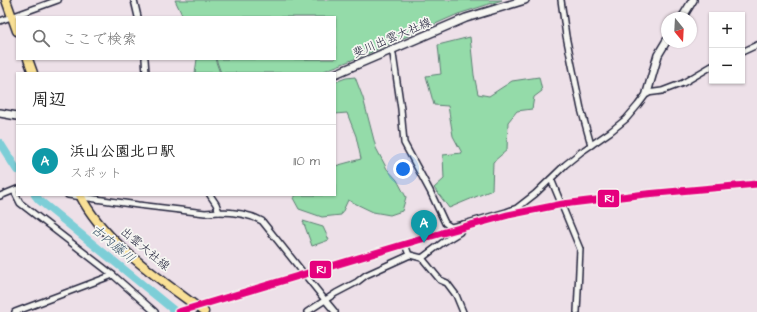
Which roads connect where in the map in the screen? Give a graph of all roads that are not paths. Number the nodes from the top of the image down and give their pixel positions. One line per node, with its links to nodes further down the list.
1 (6, 0): 10 (main road)
2 (58, 0): 10 (street)
3 (134, 0): 9 (street)
4 (525, 0): 7 (main road, 斐川出雲大社線)
5 (561, 0): 26 (street)
6 (693, 0): 8 (main road)
7 (516, 1): 15 (main road, 斐川出雲大社線)
8 (686, 12)
9 (138, 16)
10 (12, 17): 11 (street); 12 (main road)
11 (0, 21)
12 (16, 28)
13 (757, 45): 16 (street)
14 (662, 48): 23 (main road)
15 (392, 50): 22 (main road, 斐川出雲大社線); 35 (street)
16 (745, 51)
17 (28, 60): 20 (main road)
18 (145, 60): 21 (street)
19 (709, 68): 23 (street)
20 (33, 72)
21 (146, 72)
22 (336, 74)
23 (647, 93): 26 (street)
24 (0, 113): 25 (main road)
25 (16, 116)
26 (591, 145): 27 (street)
27 (551, 179): 35 (street); 47 (street)
28 (15, 190): 29 (street)
29 (0, 196)
30 (17, 196): 39 (street)
31 (80, 196): 33 (street); 43 (main road, 出雲大社線)
32 (211, 196): 34 (street)
33 (95, 197): 34 (street)
34 (219, 212): 40 (street)
35 (464, 224): 38 (street)
36 (406, 247): 37 (street)
37 (409, 255): 38 (street); 40 (street)
38 (422, 258): 46 (street)
39 (113, 275): 41 (street); 42 (street)
40 (325, 300): 44 (street); 45 (street)
41 (16, 312)
42 (155, 312)
43 (204, 312)
44 (307, 312)
45 (336, 312)
46 (463, 312)
47 (577, 312)

